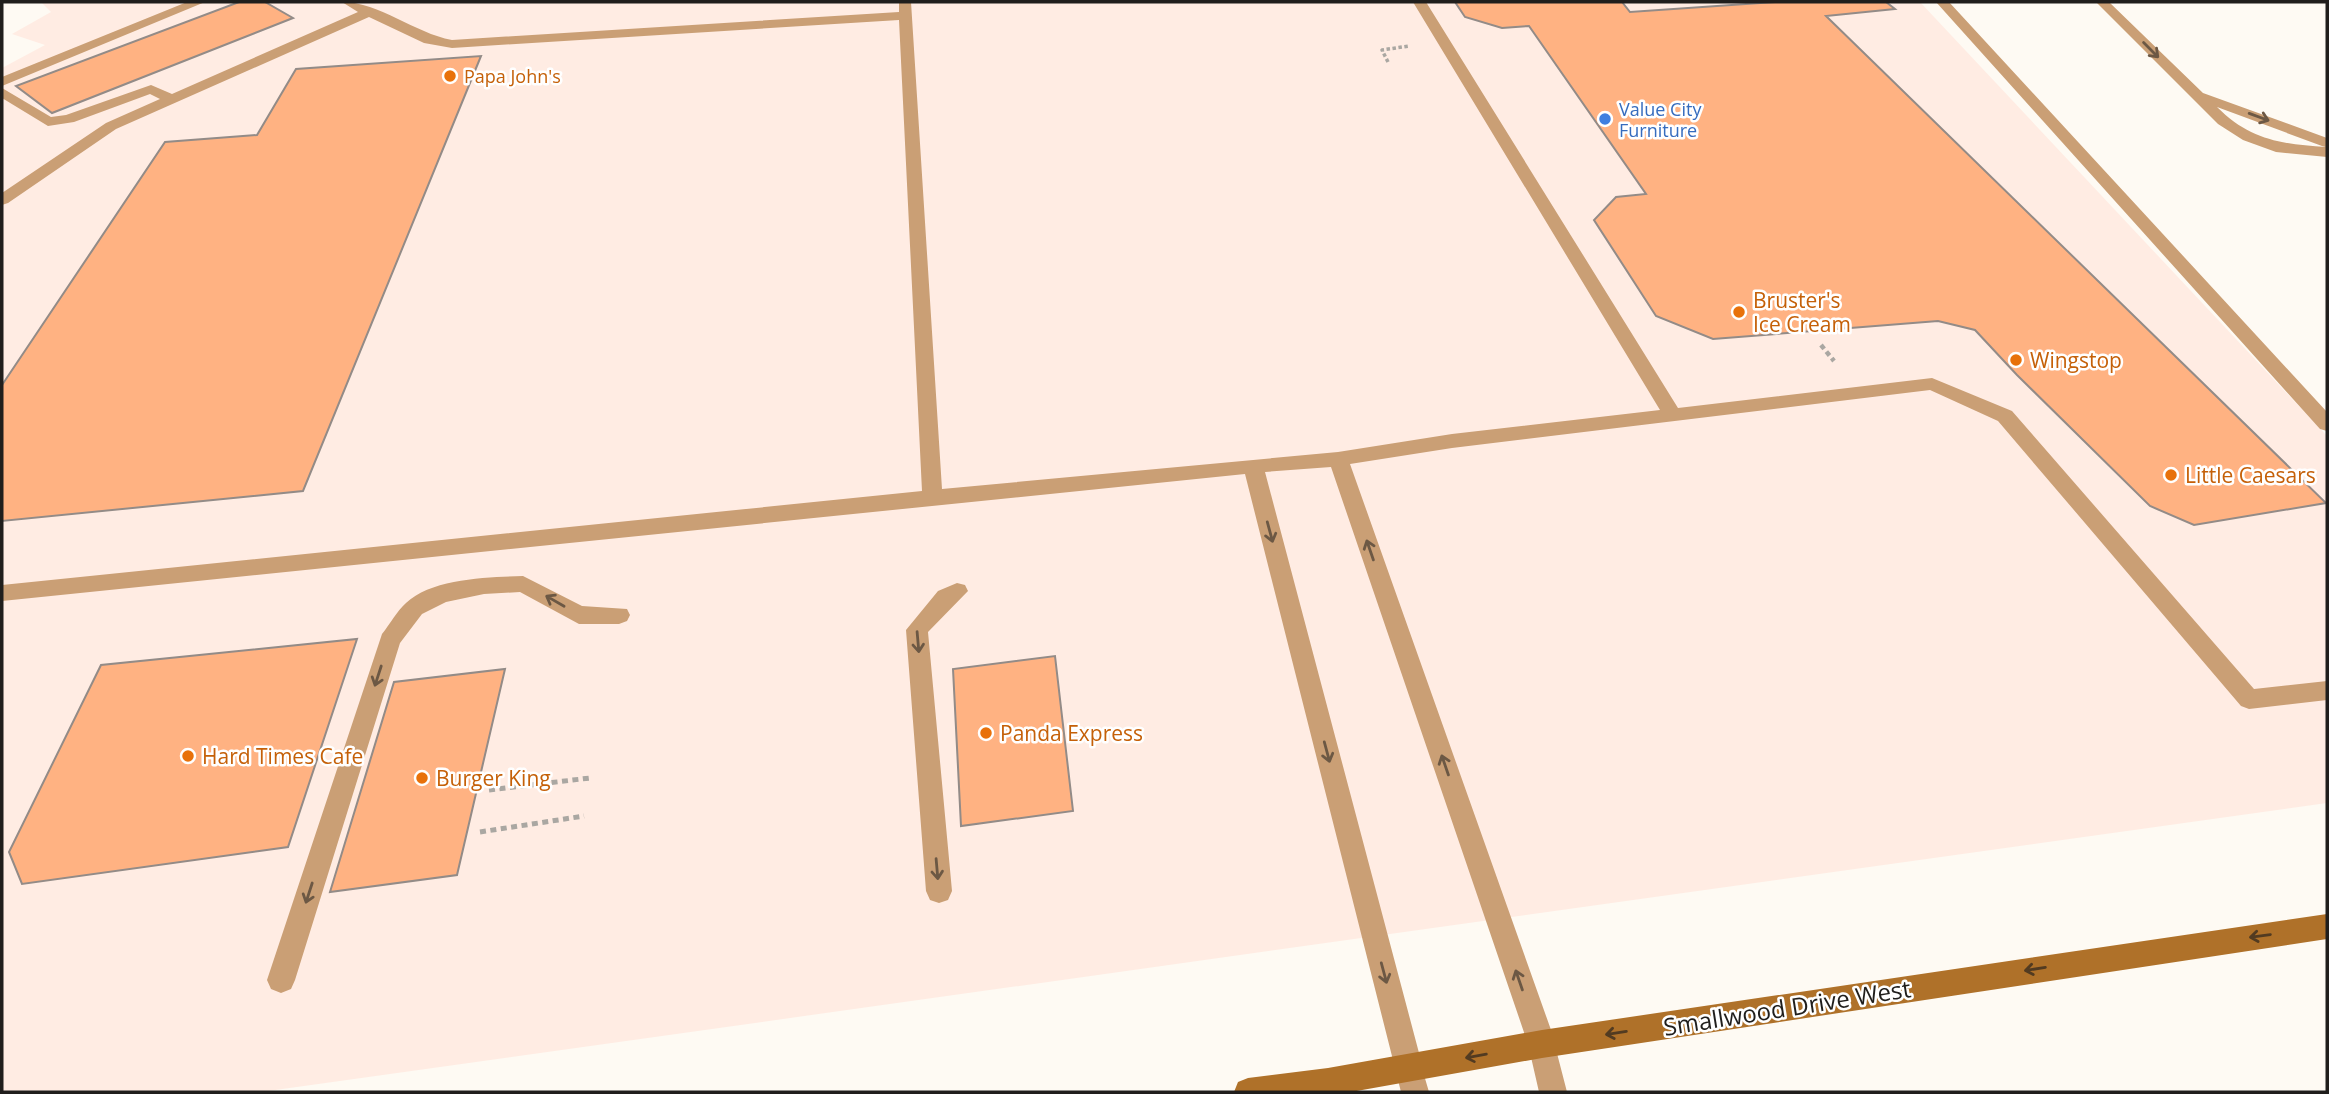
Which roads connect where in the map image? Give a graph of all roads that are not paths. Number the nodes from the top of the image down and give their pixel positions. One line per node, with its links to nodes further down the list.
1 (198, 2): 8 (street)
2 (348, 2): 7 (street)
3 (1420, 2): 15 (street)
4 (1942, 2): 16 (street)
5 (2102, 2): 10 (street, one-way to 10)
6 (905, 9): 7 (street); 19 (street)
7 (369, 12): 11 (street)
8 (2, 82)
9 (2, 92): 11 (street)
10 (2195, 94): 12 (street, one-way to 12); 13 (street)
11 (172, 99): 14 (street)
12 (2327, 143)
13 (2327, 152)
14 (2, 200)
15 (1673, 415): 17 (street); 23 (street)
16 (2327, 424)
17 (1338, 459): 18 (street); 27 (street, one-way to 17)
18 (1253, 466): 19 (street); 28 (street, one-way to 28)
19 (932, 497): 21 (street)
20 (957, 591): 24 (street, one-way to 24)
21 (2, 593)
22 (619, 615): 26 (street, one-way to 26)
23 (2327, 691)
24 (939, 891)
25 (2327, 926): 27 (main road, Smallwood Drive West, one-way to 27)
26 (281, 980)
27 (1542, 1044): 28 (main road, Smallwood Drive West, one-way to 28); 30 (street)
28 (1412, 1080): 29 (main road, Smallwood Drive West)
29 (1248, 1092)
30 (1553, 1092)

